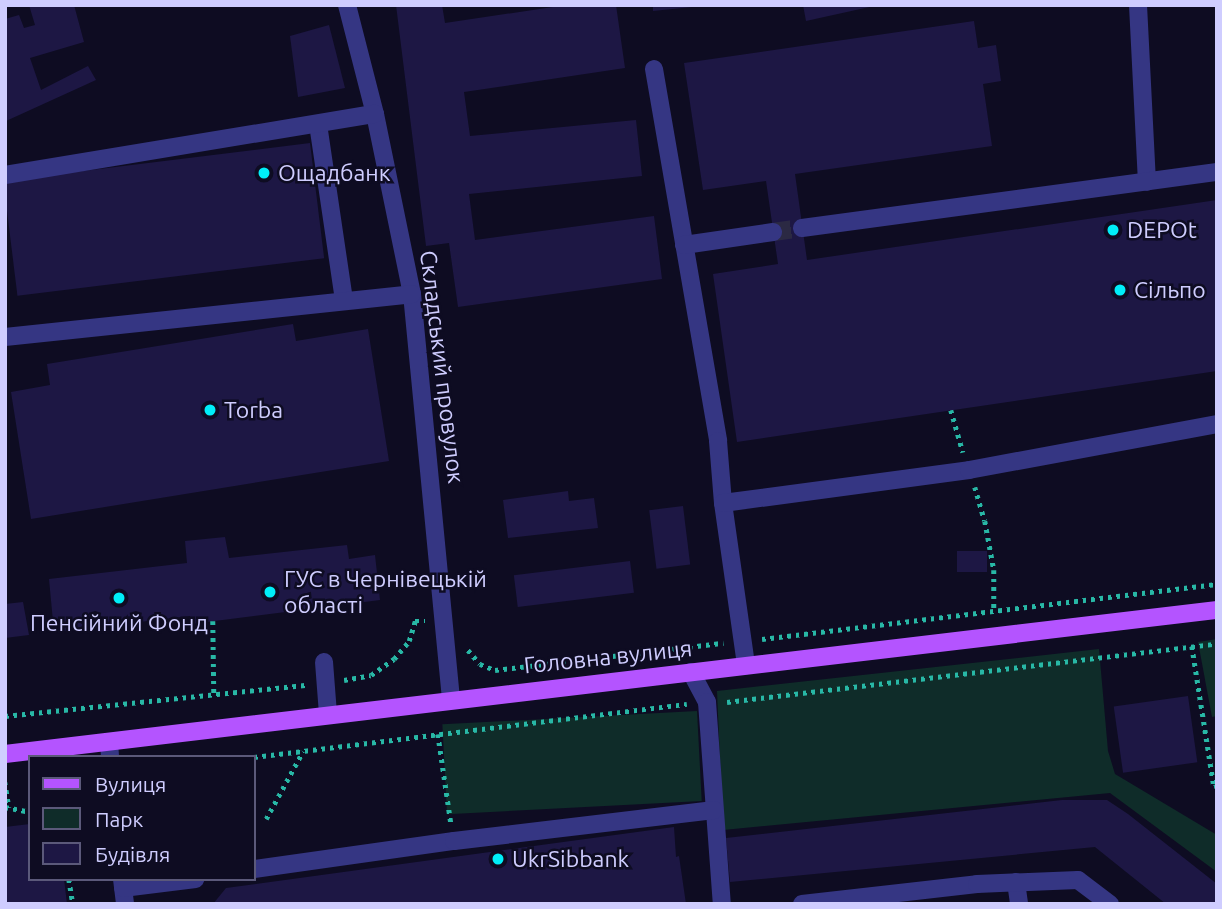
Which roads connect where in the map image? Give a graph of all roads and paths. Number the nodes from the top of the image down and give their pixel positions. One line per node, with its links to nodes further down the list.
1 (347, 5): 4 (street, Складський провулок)
2 (1138, 5): 8 (street)
3 (654, 69): 11 (street)
4 (375, 114): 5 (street); 12 (street, Складський провулок)
5 (318, 124): 7 (street); 13 (street)
6 (1217, 172): 8 (street)
7 (5, 176)
8 (1147, 182): 9 (street)
9 (802, 228)
10 (773, 232): 11 (street)
11 (684, 244): 18 (street)
12 (412, 294): 13 (street); 22 (street, Складський провулок)
13 (344, 301): 14 (street)
14 (5, 337)
15 (951, 410): 17 (path)
16 (1217, 424): 17 (street)
17 (969, 470): 18 (street); 20 (path)
18 (723, 503): 25 (street)
19 (1217, 584): 20 (path)
20 (994, 610): 25 (path)
21 (1217, 610): 29 (main road, Головна вулиця)
22 (445, 620): 31 (path); 33 (street, Складський провулок)
23 (213, 621): 32 (path)
24 (467, 641): 25 (path)
25 (745, 642): 29 (street)
26 (1217, 643): 27 (path)
27 (1192, 646): 34 (path); 43 (path)
28 (324, 662): 31 (street)
29 (746, 665): 30 (main road, Головна вулиця)
30 (691, 672): 33 (main road, Головна вулиця); 34 (street)
31 (326, 683): 32 (path); 35 (street)
32 (215, 694): 36 (path)
33 (451, 699): 35 (main road, Головна вулиця)
34 (707, 702): 37 (path); 45 (street)
35 (328, 714): 38 (main road, Головна вулиця)
36 (5, 716)
37 (438, 734): 39 (path); 48 (path)
38 (110, 749): 40 (main road, Головна вулиця)
39 (303, 751): 41 (path); 47 (path)
40 (5, 754)
41 (256, 757)
42 (5, 782): 44 (path)
43 (1217, 786)
44 (7, 807): 46 (path)
45 (714, 810): 48 (street); 55 (street)
46 (28, 812)
47 (266, 818)
48 (454, 841): 49 (street)
49 (256, 869)
50 (69, 881): 54 (path)
51 (182, 881): 53 (street)
52 (1016, 882): 56 (street); 57 (street); 58 (street)
53 (123, 890)
54 (73, 904)
55 (722, 904)
56 (802, 904)
57 (1019, 904)
58 (1110, 904)

